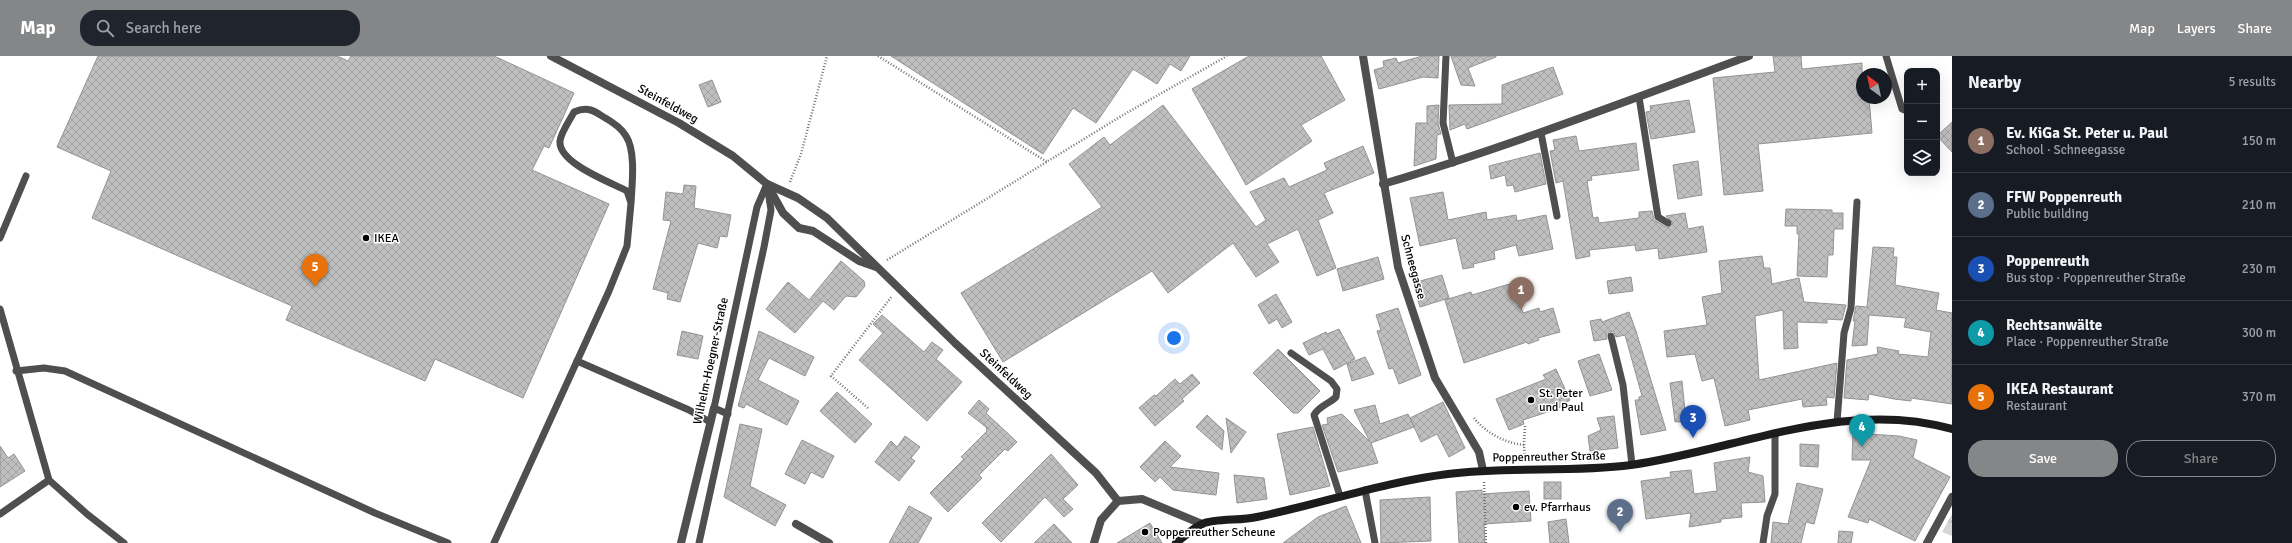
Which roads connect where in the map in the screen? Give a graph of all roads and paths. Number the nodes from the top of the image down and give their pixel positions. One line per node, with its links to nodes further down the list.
1 (551, 56): 15 (street, Steinfeldweg)
2 (827, 56): 17 (path)
3 (878, 56): 12 (path)
4 (1227, 56): 12 (path)
5 (1363, 56): 16 (street, Schneegasse)
6 (1446, 56): 13 (lane)
7 (1749, 56): 9 (street)
8 (1886, 56): 10 (lane)
9 (1639, 96): 11 (street); 21 (lane)
10 (1904, 110)
11 (1541, 133): 13 (street); 20 (lane)
12 (1046, 162): 23 (path)
13 (1453, 163): 16 (street)
14 (26, 176): 22 (lane)
15 (767, 184): 17 (street, Steinfeldweg); 23 (street, Steinfeldweg); 30 (lane, Wilhelm-Hoegner-Straße); 32 (lane)
16 (1383, 184): 42 (street, Schneegasse)
17 (786, 192): 23 (street, Steinfeldweg)
18 (1857, 202): 35 (lane)
19 (631, 204): 19 (lane); 28 (lane)
20 (1557, 216)
21 (1668, 224)
22 (0, 238)
23 (876, 267): 24 (street, Steinfeldweg)
24 (898, 288): 31 (path); 47 (street, Steinfeldweg)
25 (0, 309): 29 (lane)
26 (1611, 336): 40 (lane)
27 (1291, 353): 45 (lane)
28 (577, 361): 34 (lane); 53 (lane)
29 (16, 371): 43 (lane); 52 (lane)
30 (714, 408): 32 (lane); 34 (street, Wilhelm-Hoegner-Straße)
31 (868, 408)
32 (728, 414): 55 (lane)
33 (1470, 414): 39 (path)
34 (710, 422): 54 (street, Wilhelm-Hoegner-Straße)
35 (1837, 422): 37 (street, Poppenreuther Straße); 38 (street, Poppenreuther Straße)
36 (1525, 426): 39 (path)
37 (1952, 430)
38 (1775, 433): 40 (street, Poppenreuther Straße); 61 (lane)
39 (1524, 446): 41 (path)
40 (1632, 465): 41 (street, Poppenreuther Straße)
41 (1525, 469): 42 (street, Poppenreuther Straße)
42 (1483, 470): 44 (street, Poppenreuther Straße); 60 (path)
43 (49, 480): 48 (lane); 51 (lane)
44 (1365, 490): 45 (street, Poppenreuther Straße); 59 (lane)
45 (1340, 496): 50 (street, Poppenreuther Straße)
46 (1952, 498): 62 (street)
47 (1118, 501): 50 (street); 57 (street)
48 (0, 514)
49 (796, 524): 56 (street)
50 (1202, 524): 58 (street, Poppenreuther Straße)
51 (124, 543)
52 (447, 543)
53 (494, 543)
54 (681, 543)
55 (699, 543)
56 (829, 543)
57 (1094, 543)
58 (1176, 543)
59 (1375, 543)
60 (1486, 543)
61 (1763, 543)
62 (1927, 543)

